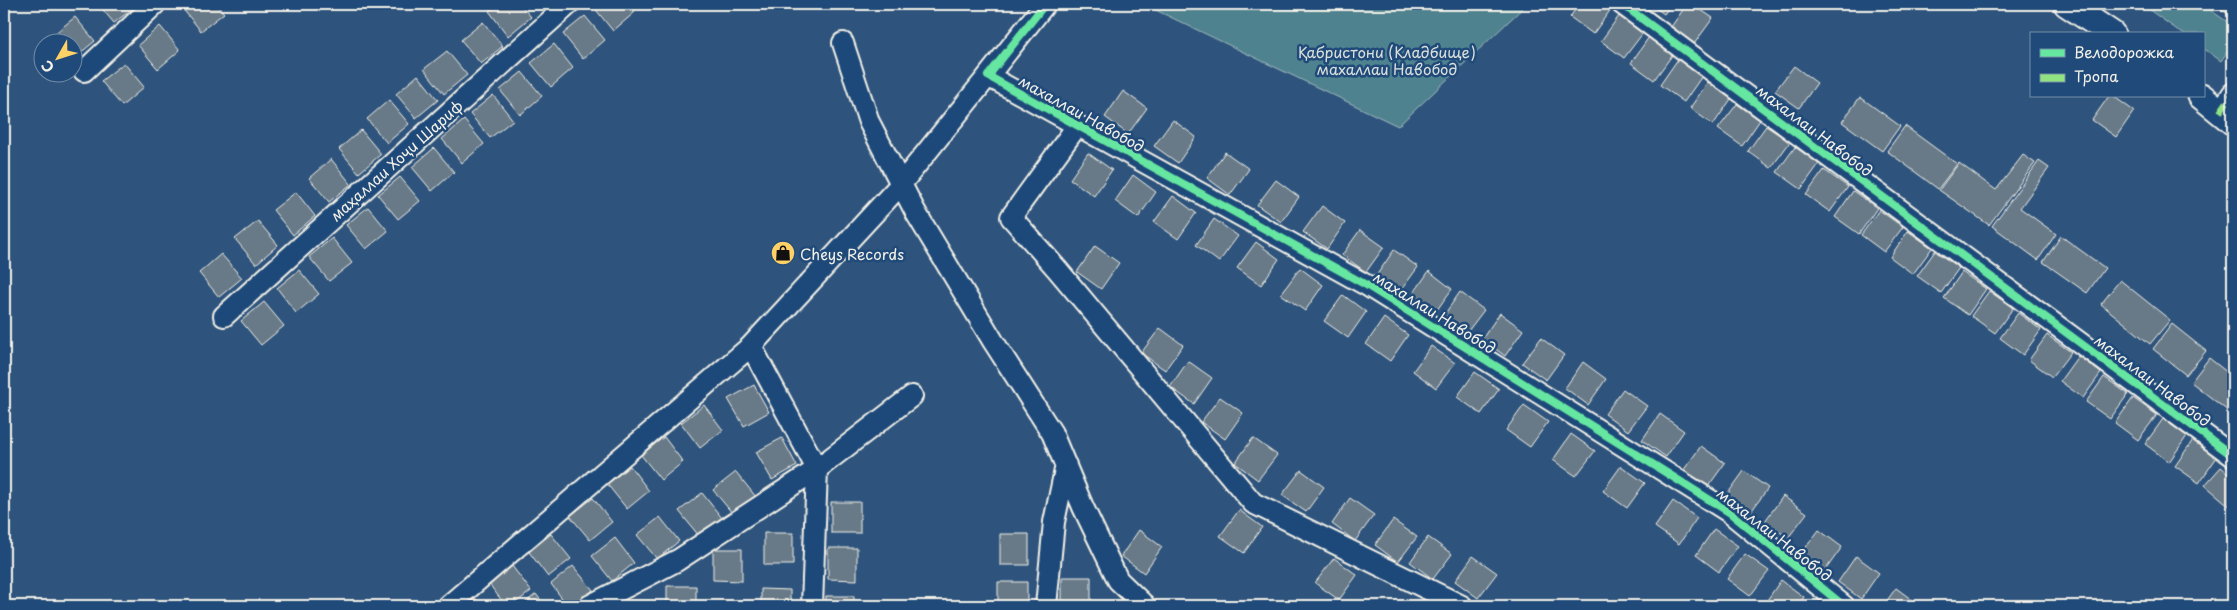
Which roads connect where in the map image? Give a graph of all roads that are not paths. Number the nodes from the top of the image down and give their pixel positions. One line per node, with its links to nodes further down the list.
1 (155, 4): 8 (street)
2 (569, 4): 14 (street, маҳаллаи Хоҷи Шариф)
3 (1045, 4): 9 (street)
4 (1622, 4): 17 (street, махаллаи Навобод)
5 (2067, 4): 6 (main road)
6 (2109, 32)
7 (843, 43): 13 (street)
8 (84, 71)
9 (990, 74): 12 (street, махаллаи Навобод); 13 (street)
10 (2204, 97): 11 (main road)
11 (2229, 109)
12 (1077, 126): 25 (street, махаллаи Навобод); 26 (street, махаллаи Навобод)
13 (901, 184): 15 (street); 18 (street)
14 (224, 316)
15 (751, 346): 19 (street); 20 (street)
16 (912, 396): 19 (street)
17 (2233, 456)
18 (1066, 464): 23 (street); 24 (street)
19 (817, 469): 21 (street); 22 (street)
20 (448, 606)
21 (589, 606)
22 (812, 606)
23 (1046, 606)
24 (1145, 606)
25 (1462, 606)
26 (1844, 606)

